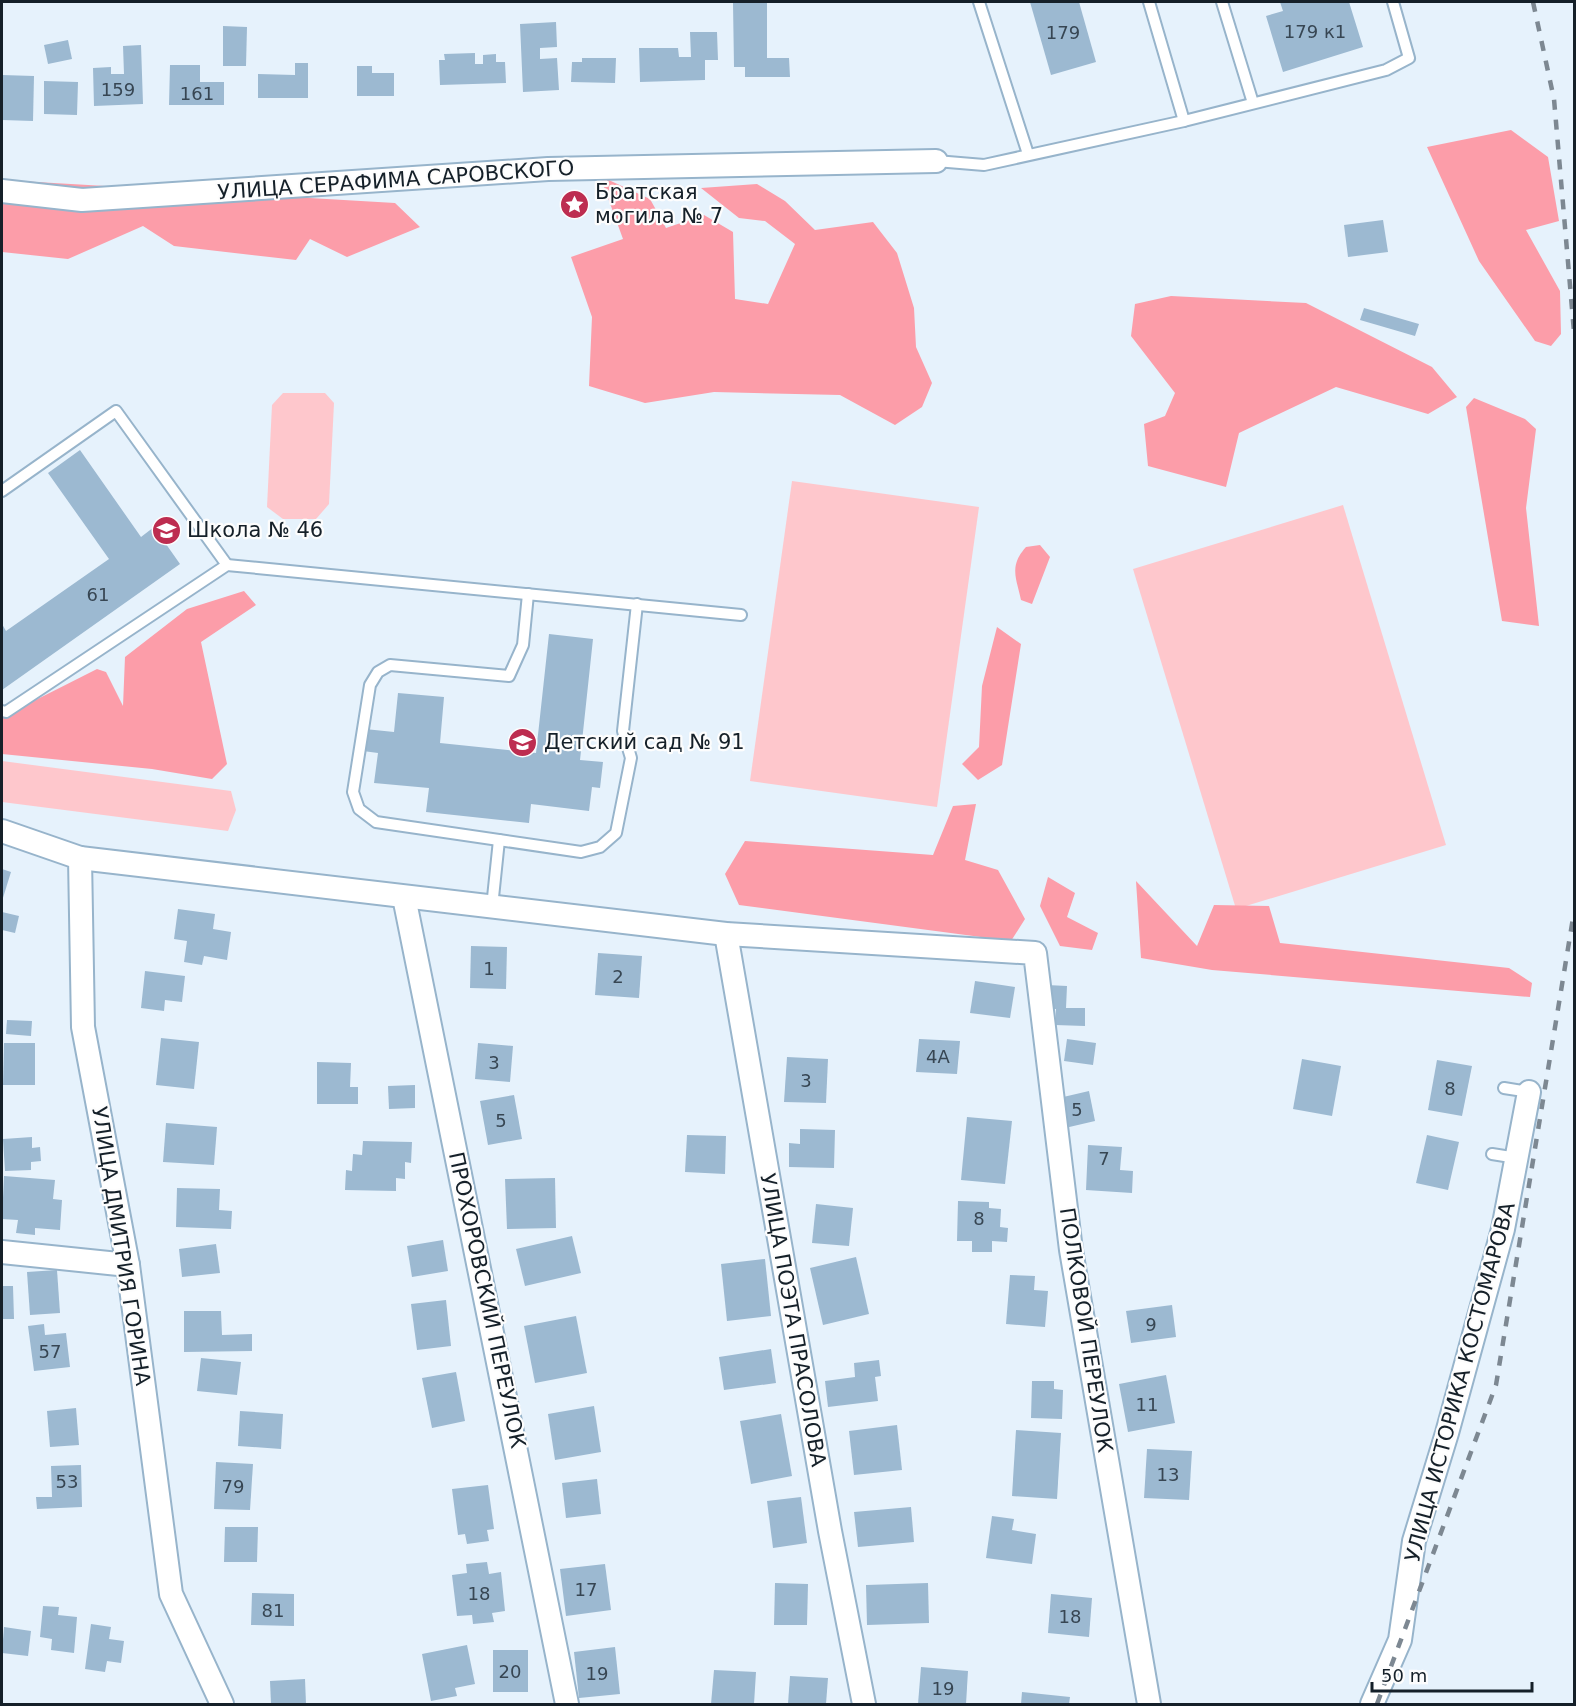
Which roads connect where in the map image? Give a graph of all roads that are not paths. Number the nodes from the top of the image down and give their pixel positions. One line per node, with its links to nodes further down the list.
1 (979, 2): 7 (lane)
2 (1149, 2): 6 (lane)
3 (1222, 2): 5 (lane)
4 (1393, 2): 5 (lane)
5 (1253, 103): 6 (lane)
6 (1184, 121): 7 (lane)
7 (1028, 154): 8 (lane)
8 (936, 161): 9 (street, УЛИЦА СЕРАФИМА САРОВСКОГО)
9 (2, 191)
10 (2, 491): 11 (lane)
11 (227, 564): 12 (lane); 15 (lane)
12 (528, 594): 13 (lane); 17 (lane)
13 (637, 604): 14 (lane); 17 (lane)
14 (741, 615)
15 (2, 711)
16 (2, 831): 18 (street)
17 (499, 840): 20 (lane)
18 (80, 858): 19 (street); 27 (street, УЛИЦА ДМИТРИЯ ГОРИНА)
19 (404, 897): 20 (street); 29 (street, ПРОХОРОВСКИЙ ПЕРЕУЛОК)
20 (492, 907): 21 (street)
21 (726, 934): 30 (street, УЛИЦА ПОЭТА ПРАСОЛОВА); 31 (street, ПОЛКОВОЙ ПЕРЕУЛОК)
22 (1504, 1088): 23 (lane)
23 (1529, 1092): 25 (street, УЛИЦА ИСТОРИКА КОСТОМАРОВА)
24 (1492, 1154): 25 (lane)
25 (1517, 1158): 32 (street, УЛИЦА ИСТОРИКА КОСТОМАРОВА)
26 (2, 1252): 27 (street)
27 (128, 1265): 28 (street, УЛИЦА ДМИТРИЯ ГОРИНА)
28 (222, 1704)
29 (567, 1704)
30 (864, 1704)
31 (1149, 1704)
32 (1372, 1704)

